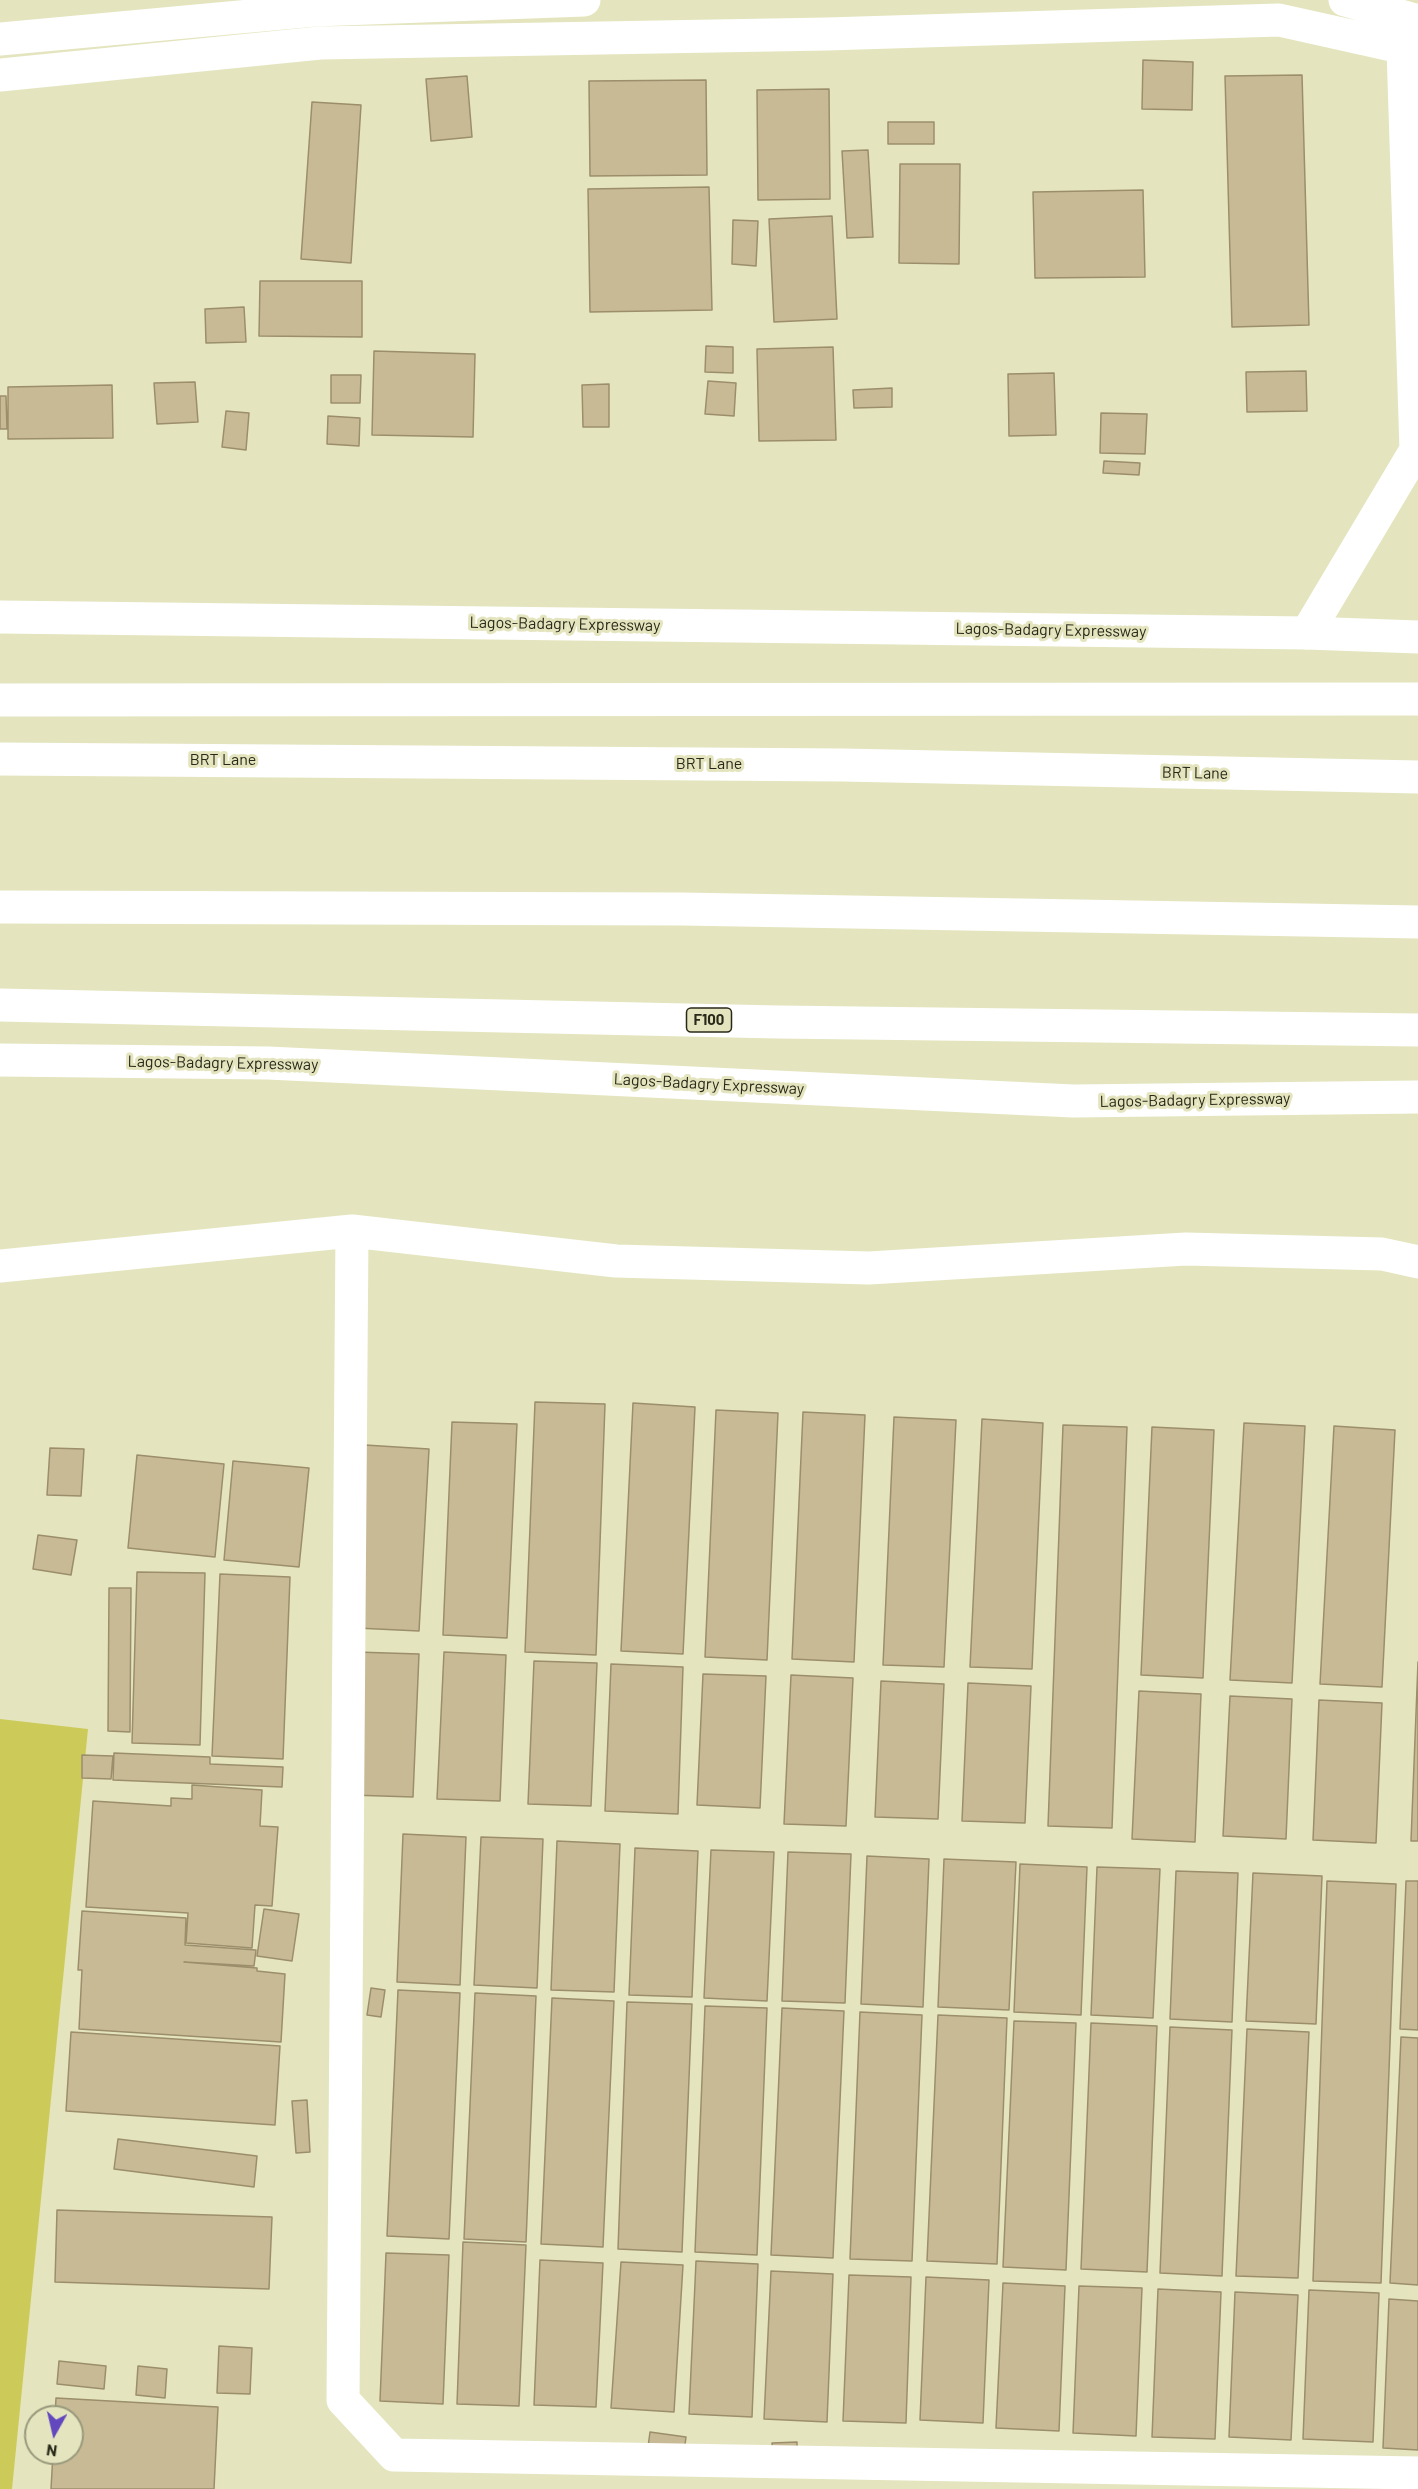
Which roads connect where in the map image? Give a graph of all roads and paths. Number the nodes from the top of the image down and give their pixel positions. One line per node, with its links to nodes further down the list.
1 (584, 0): 3 (main road)
2 (1345, 0): 5 (main road)
3 (315, 5): 6 (main road)
4 (1279, 10): 5 (main road); 7 (main road)
5 (1411, 35): 8 (main road)
6 (0, 39)
7 (0, 75)
8 (1417, 452): 10 (main road)
9 (0, 617): 10 (main road, Lagos-Badagry Expressway)
10 (1307, 633): 11 (main road, Lagos-Badagry Expressway)
11 (1418, 637)
12 (1418, 699): 13 (main road)
13 (0, 700)
14 (0, 759): 15 (main road, BRT Lane)
15 (1418, 777)
16 (0, 907): 17 (main road)
17 (1418, 922)
18 (0, 1005): 19 (main road, F100)
19 (1418, 1030)
20 (0, 1060): 21 (main road, Lagos-Badagry Expressway)
21 (1418, 1097)
22 (352, 1231): 23 (main road); 24 (main road); 25 (main road)
23 (1418, 1262)
24 (0, 1266)
25 (1418, 2473)

